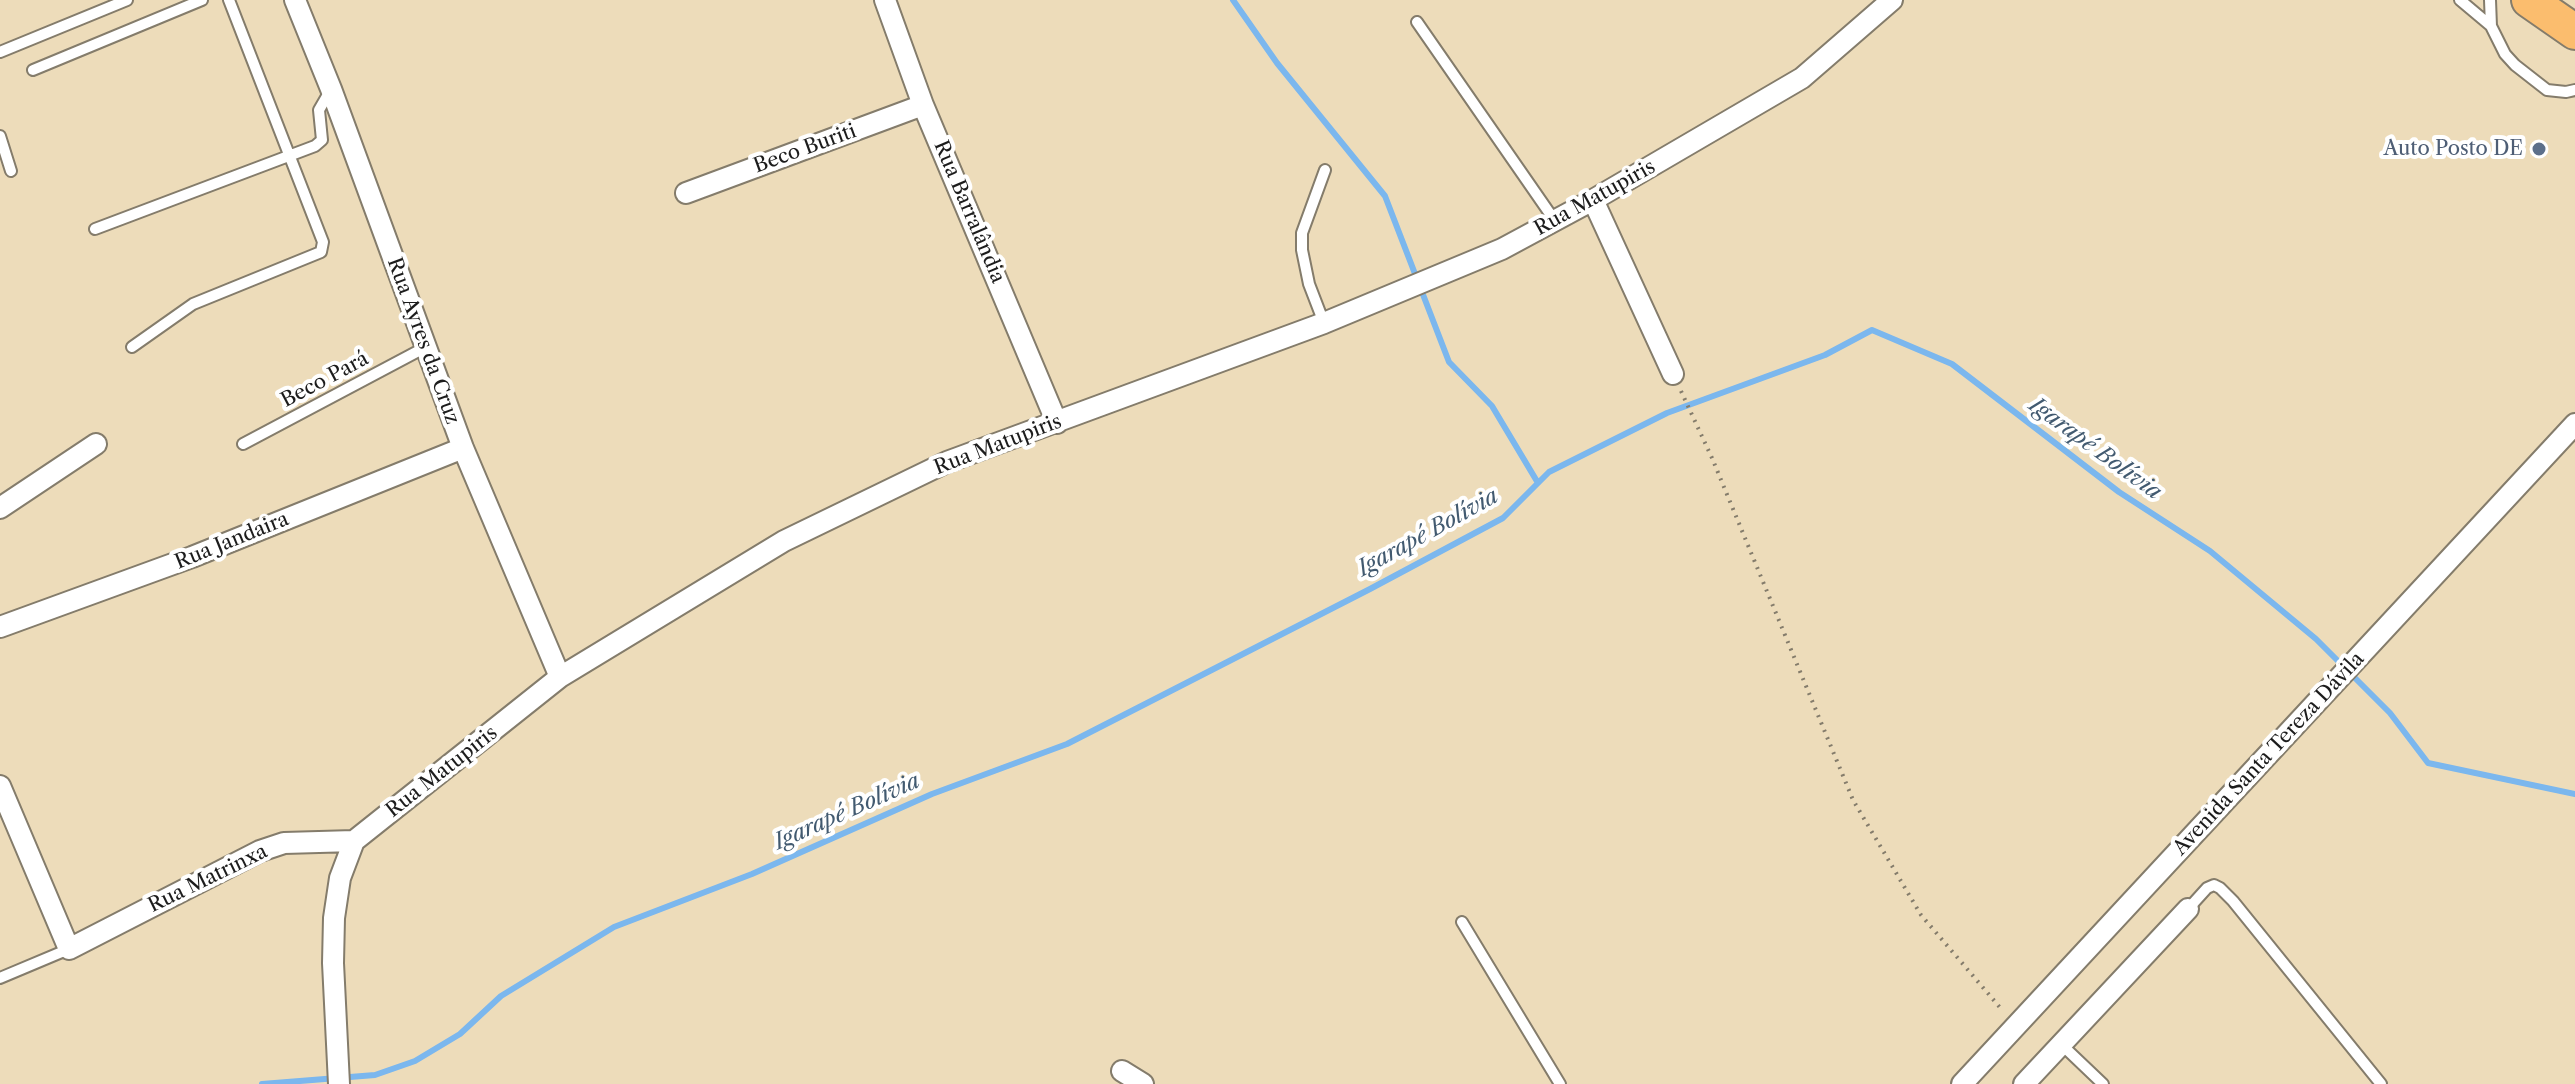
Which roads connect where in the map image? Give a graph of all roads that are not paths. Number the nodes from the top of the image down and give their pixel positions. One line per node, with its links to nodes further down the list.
1 (127, 0): 13 (lane)
2 (202, 0): 14 (lane)
3 (229, 0): 19 (lane)
4 (295, 0): 15 (street, Rua Ayres da Cruz)
5 (885, 0): 17 (street, Rua Barralândia)
6 (1892, 0): 23 (street, Rua Matupiris)
7 (2460, 0): 11 (lane)
8 (2490, 0): 11 (lane)
9 (2529, 0): 12 (highway)
10 (1417, 22): 24 (lane)
11 (2491, 26): 16 (lane)
12 (2575, 32)
13 (0, 52)
14 (33, 70)
15 (331, 89): 19 (lane); 28 (street, Rua Ayres da Cruz)
16 (2575, 90)
17 (923, 105): 22 (street, Beco Buriti); 30 (street, Rua Barralândia)
18 (0, 136): 21 (lane)
19 (290, 156): 25 (lane); 27 (lane)
20 (1325, 170): 26 (lane)
21 (11, 171)
22 (686, 193)
23 (1593, 200): 24 (street, Rua Matupiris); 29 (street)
24 (1555, 221): 26 (street, Rua Matupiris)
25 (95, 229)
26 (1324, 323): 30 (street, Rua Matupiris)
27 (132, 347)
28 (424, 348): 33 (lane, Beco Pará); 34 (street, Rua Ayres da Cruz)
29 (1673, 374)
30 (1057, 423): 37 (street, Rua Matupiris)
31 (2575, 424): 49 (street, Avenida Santa Tereza Dávila)
32 (96, 444): 35 (street)
33 (243, 444)
34 (463, 448): 36 (street, Rua Jandaira); 37 (street, Rua Ayres da Cruz)
35 (0, 508)
36 (0, 627)
37 (560, 677): 39 (street, Rua Matupiris)
38 (0, 786): 42 (street)
39 (354, 841): 42 (street, Rua Matrinxa); 46 (street)
40 (2188, 909): 44 (street); 52 (lane)
41 (1462, 922): 48 (lane)
42 (69, 949): 43 (lane)
43 (0, 978)
44 (2061, 1044): 50 (street); 51 (lane)
45 (1122, 1071): 47 (street)
46 (339, 1084)
47 (1143, 1084)
48 (1560, 1084)
49 (1962, 1084)
50 (2024, 1084)
51 (2103, 1084)
52 (2381, 1084)

